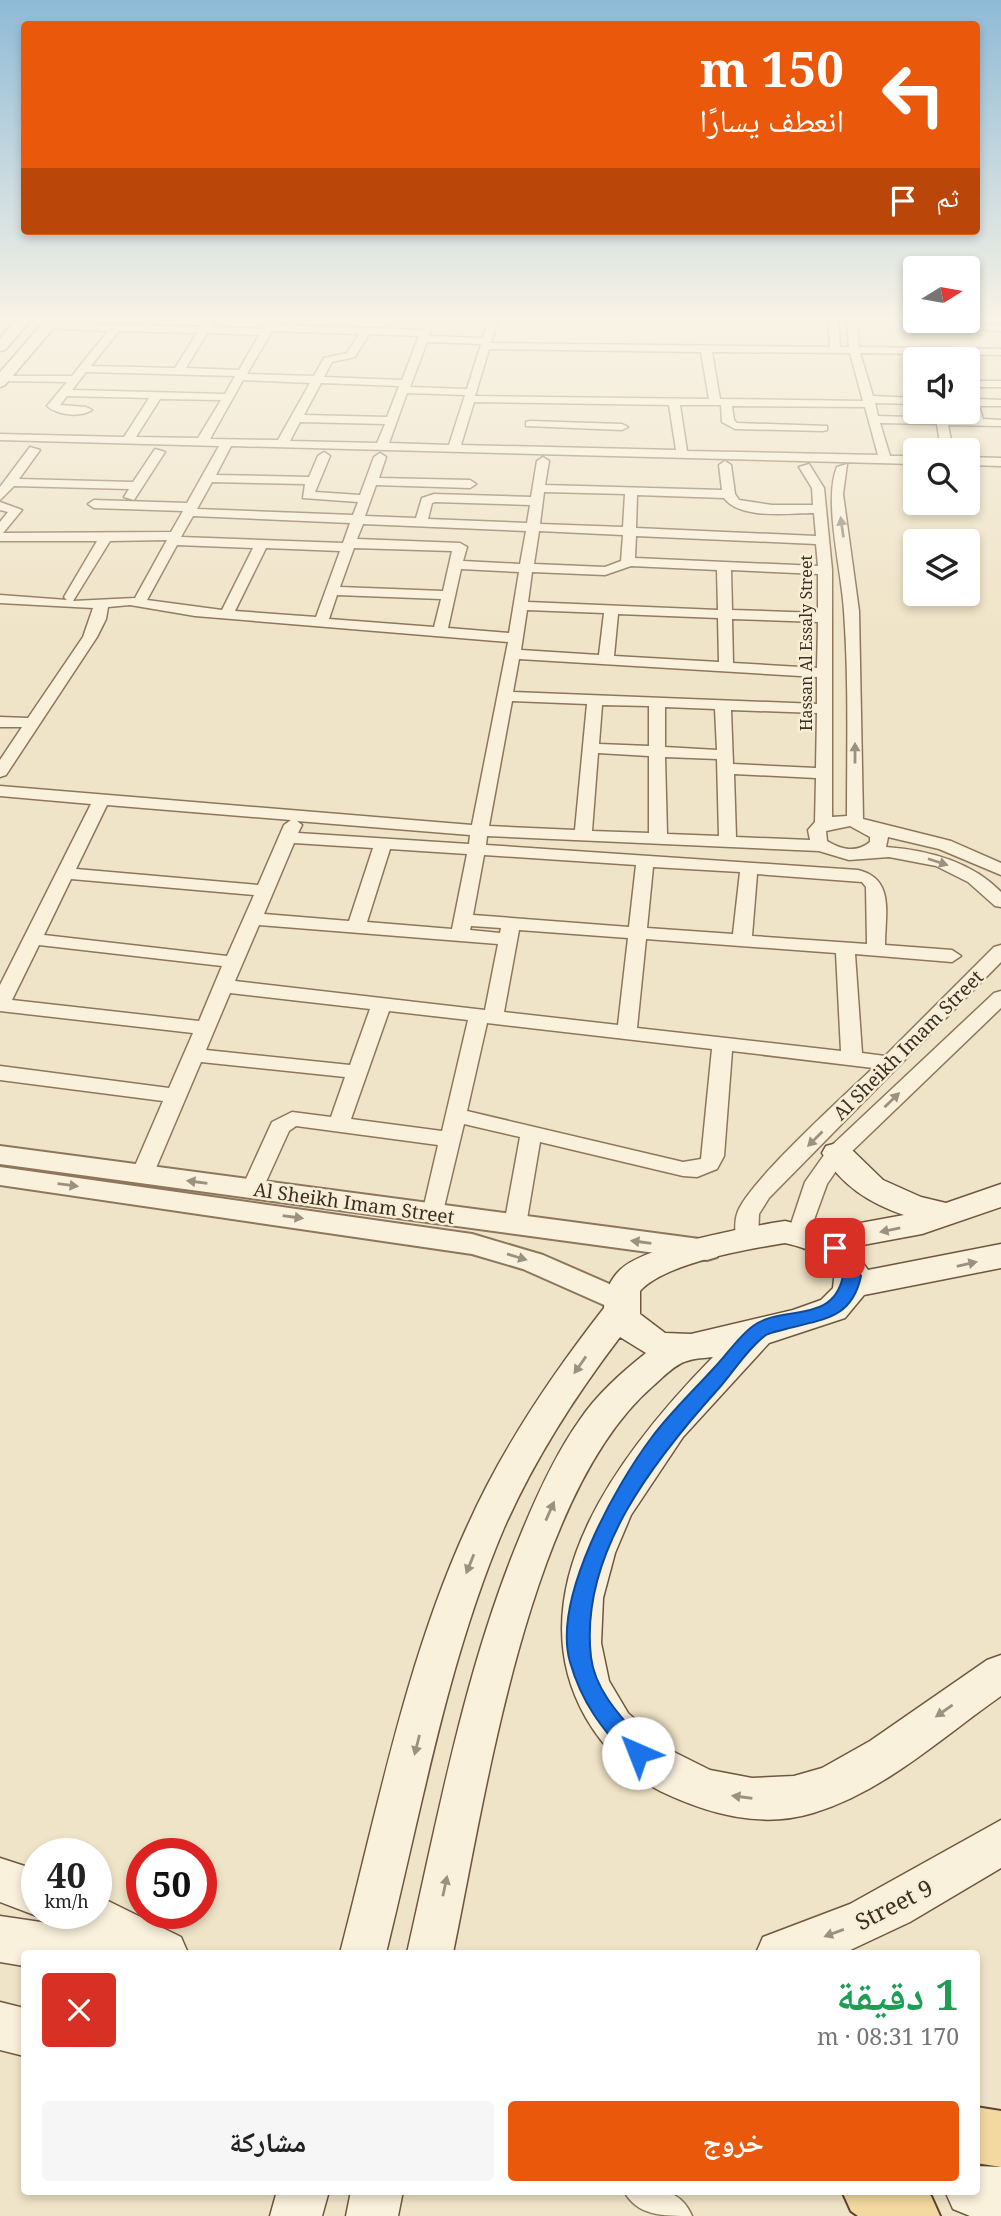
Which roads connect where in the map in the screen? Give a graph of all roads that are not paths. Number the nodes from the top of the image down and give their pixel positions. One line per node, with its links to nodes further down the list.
1 (141, 420): 18 (street)
2 (215, 420): 19 (street)
3 (296, 420): 21 (street)
4 (374, 420): 12 (street)
5 (463, 420): 23 (street)
6 (531, 420): 15 (street)
7 (622, 420): 16 (street)
8 (677, 420): 30 (street)
9 (727, 420): 20 (street)
10 (821, 420): 20 (street)
11 (874, 420): 32 (street)
12 (393, 421): 28 (street)
13 (980, 422): 14 (street)
14 (1001, 423)
15 (530, 424): 16 (street); 26 (street)
16 (622, 426): 29 (street)
17 (0, 437): 18 (street)
18 (128, 440): 19 (street)
19 (202, 442): 22 (street)
20 (826, 443): 30 (street); 32 (street)
21 (282, 444): 22 (street); 28 (street)
22 (224, 448): 27 (street); 31 (street); 43 (street)
23 (454, 448): 26 (street); 28 (street)
24 (0, 449): 25 (street)
25 (34, 450): 27 (street); 46 (street)
26 (524, 450): 29 (street)
27 (159, 452): 48 (street)
28 (381, 452): 31 (street); 34 (street); 45 (street)
29 (622, 452): 30 (street)
30 (682, 454)
31 (324, 456): 44 (street)
32 (885, 459): 33 (street)
33 (903, 460)
34 (543, 461): 37 (street); 51 (street)
35 (980, 461): 36 (street)
36 (1001, 462)
37 (725, 465): 41 (street); 50 (street)
38 (903, 469): 42 (street)
39 (980, 470): 40 (street)
40 (1001, 470)
41 (809, 472): 42 (street); 58 (street, Hassan Al Essaly Street)
42 (841, 472): 114 (street, one-way to 42)
43 (207, 478): 53 (street); 59 (street)
44 (312, 481): 53 (street); 55 (street)
45 (371, 481): 54 (street); 55 (street)
46 (10, 482): 47 (street); 52 (street)
47 (107, 485): 48 (street); 61 (street)
48 (137, 486): 56 (street)
49 (631, 491): 50 (street); 51 (street); 66 (street)
50 (729, 494): 58 (street)
51 (538, 495): 54 (street); 64 (street)
52 (0, 496)
53 (267, 498): 59 (street); 60 (street)
54 (466, 498): 62 (street)
55 (365, 499): 60 (street)
56 (125, 505): 59 (street); 61 (street)
57 (0, 506): 65 (street)
58 (821, 509): 70 (street, Hassan Al Essaly Street)
59 (190, 510): 69 (street)
60 (357, 520): 62 (street); 72 (street)
61 (83, 521): 67 (street); 68 (street)
62 (421, 522): 63 (street)
63 (466, 524): 64 (street); 73 (street)
64 (533, 527): 66 (street); 78 (street)
65 (0, 530)
66 (630, 531): 70 (street); 74 (street)
67 (107, 534): 69 (street); 82 (street)
68 (0, 537)
69 (174, 538): 71 (street); 84 (street)
70 (823, 540): 77 (street, Hassan Al Essaly Street)
71 (261, 544): 72 (street); 89 (street)
72 (348, 545): 73 (street); 80 (street)
73 (460, 547): 76 (street)
74 (628, 562): 75 (street); 78 (street)
75 (724, 566): 77 (street); 88 (street)
76 (455, 570): 78 (street); 81 (street)
77 (825, 570): 90 (street, Hassan Al Essaly Street)
78 (526, 572): 86 (street)
79 (0, 590): 82 (street)
80 (332, 591): 81 (street); 91 (street)
81 (449, 595): 92 (street)
82 (71, 597): 85 (street)
83 (0, 599): 85 (street)
84 (139, 602): 85 (street); 89 (street)
85 (95, 603): 105 (street)
86 (521, 606): 87 (street); 93 (street)
87 (611, 609): 88 (street); 95 (street)
88 (724, 613): 90 (street); 96 (street)
89 (227, 614): 91 (street)
90 (826, 618): 97 (street, Hassan Al Essaly Street)
91 (321, 622): 92 (street)
92 (440, 632): 93 (street)
93 (516, 638): 94 (street)
94 (513, 654): 95 (street); 99 (street)
95 (606, 660): 98 (street)
96 (726, 667): 97 (street); 98 (street)
97 (825, 673): 103 (street, Hassan Al Essaly Street)
98 (687, 684): 101 (street); 102 (street)
99 (506, 696): 100 (street); 117 (street)
100 (595, 700): 101 (street); 106 (street)
101 (657, 702): 107 (street)
102 (723, 705): 103 (street); 108 (street)
103 (824, 709): 110 (street, Hassan Al Essaly Street)
104 (0, 722): 105 (street)
105 (32, 723): 109 (street)
106 (591, 748): 107 (street); 119 (street)
107 (657, 752): 108 (street); 120 (street)
108 (726, 762): 110 (street); 121 (street)
109 (0, 772)
110 (822, 773): 115 (street, Hassan Al Essaly Street)
111 (0, 791): 112 (street)
112 (101, 800): 113 (street); 129 (street)
113 (296, 817): 117 (street); 118 (street)
114 (855, 822): 115 (street); 116 (street)
115 (824, 824): 123 (street, Hassan Al Essaly Street)
116 (872, 828): 125 (street); 128 (street)
117 (480, 831): 119 (street); 124 (street)
118 (288, 837): 122 (street); 130 (street)
119 (583, 837): 120 (street)
120 (658, 840): 121 (street)
121 (728, 843): 123 (street)
122 (383, 844): 124 (street); 133 (street)
123 (823, 846): 125 (street)
124 (476, 850): 126 (street); 134 (street)
125 (871, 851): 131 (street, one-way to 131)
126 (645, 861): 127 (street); 136 (street)
127 (749, 868): 138 (street); 140 (street)
128 (1001, 870)
129 (65, 873): 130 (street); 137 (street)
130 (265, 891): 132 (street)
131 (1001, 902)
132 (253, 919): 133 (street); 143 (street)
133 (356, 927): 134 (street)
134 (461, 927): 135 (street)
135 (510, 931): 136 (street); 148 (street)
136 (637, 933): 138 (street); 150 (street)
137 (32, 939): 143 (street); 147 (street)
138 (743, 941): 139 (street)
139 (845, 948): 140 (street); 153 (street)
140 (876, 951): 142 (street)
141 (1001, 951): 154 (street, Al Sheikh Imam Street)
142 (952, 957)
143 (234, 962): 144 (street)
144 (223, 986): 146 (street); 149 (street)
145 (1001, 997): 162 (street, Al Sheikh Imam Street, one-way to 145)
146 (382, 1004): 148 (street); 155 (street)
147 (0, 1005): 149 (street)
148 (486, 1016): 150 (street); 158 (street)
149 (205, 1028): 152 (street)
150 (627, 1032): 151 (street)
151 (723, 1044): 153 (street); 160 (street)
152 (193, 1055): 155 (street); 157 (street)
153 (852, 1059): 154 (street)
154 (890, 1063): 172 (street, Al Sheikh Imam Street, one-way to 172)
155 (358, 1072): 159 (street)
156 (0, 1073): 157 (street)
157 (176, 1096): 164 (street)
158 (456, 1115): 160 (street); 161 (street)
159 (340, 1124): 161 (street); 166 (street)
160 (531, 1133): 170 (street)
161 (450, 1139): 168 (street)
162 (837, 1153): 169 (main road); 171 (street, Al Sheikh Imam Street)
163 (0, 1155): 164 (street, Al Sheikh Imam Street)
164 (142, 1175): 166 (street, Al Sheikh Imam Street, one-way to 164)
165 (0, 1176): 176 (street, Al Sheikh Imam Street, one-way to 176)
166 (252, 1190): 168 (street, Al Sheikh Imam Street)
167 (1001, 1195): 169 (main road)
168 (433, 1214): 170 (street, Al Sheikh Imam Street)
169 (951, 1214): 171 (main road, one-way to 171)
170 (515, 1225): 173 (street, Al Sheikh Imam Street, one-way to 170)
171 (812, 1237): 172 (main road); 175 (main road)
172 (747, 1240): 173 (main road)
173 (709, 1251): 176 (main road)
174 (1001, 1256): 175 (main road, one-way to 174)
175 (852, 1285): 177 (main road)
176 (621, 1306): 178 (main road); 187 (main road, one-way to 187)
177 (760, 1330): 178 (main road); 179 (main road, one-way to 177)
178 (678, 1348): 188 (main road, one-way to 178)
179 (1001, 1673)
180 (1001, 1842): 189 (main road, Street 9, one-way to 189)
181 (0, 1880): 182 (main road)
182 (21, 1887)
183 (112, 1926): 186 (main road)
184 (0, 1938): 185 (main road)
185 (72, 1950)
186 (159, 1950)
187 (364, 1950)
188 (431, 1950)
189 (787, 1950)
190 (0, 2026): 191 (main road)
191 (21, 2031)
192 (21, 2045): 193 (main road)
193 (0, 2049)
194 (980, 2136): 195 (main road)
195 (1001, 2139)
196 (980, 2192): 197 (main road)
197 (1001, 2193)
198 (302, 2195): 202 (main road)
199 (376, 2195): 203 (main road)
200 (647, 2195): 204 (street)
201 (877, 2195): 205 (main road)
202 (296, 2216)
203 (372, 2216)
204 (674, 2216)
205 (911, 2216)

